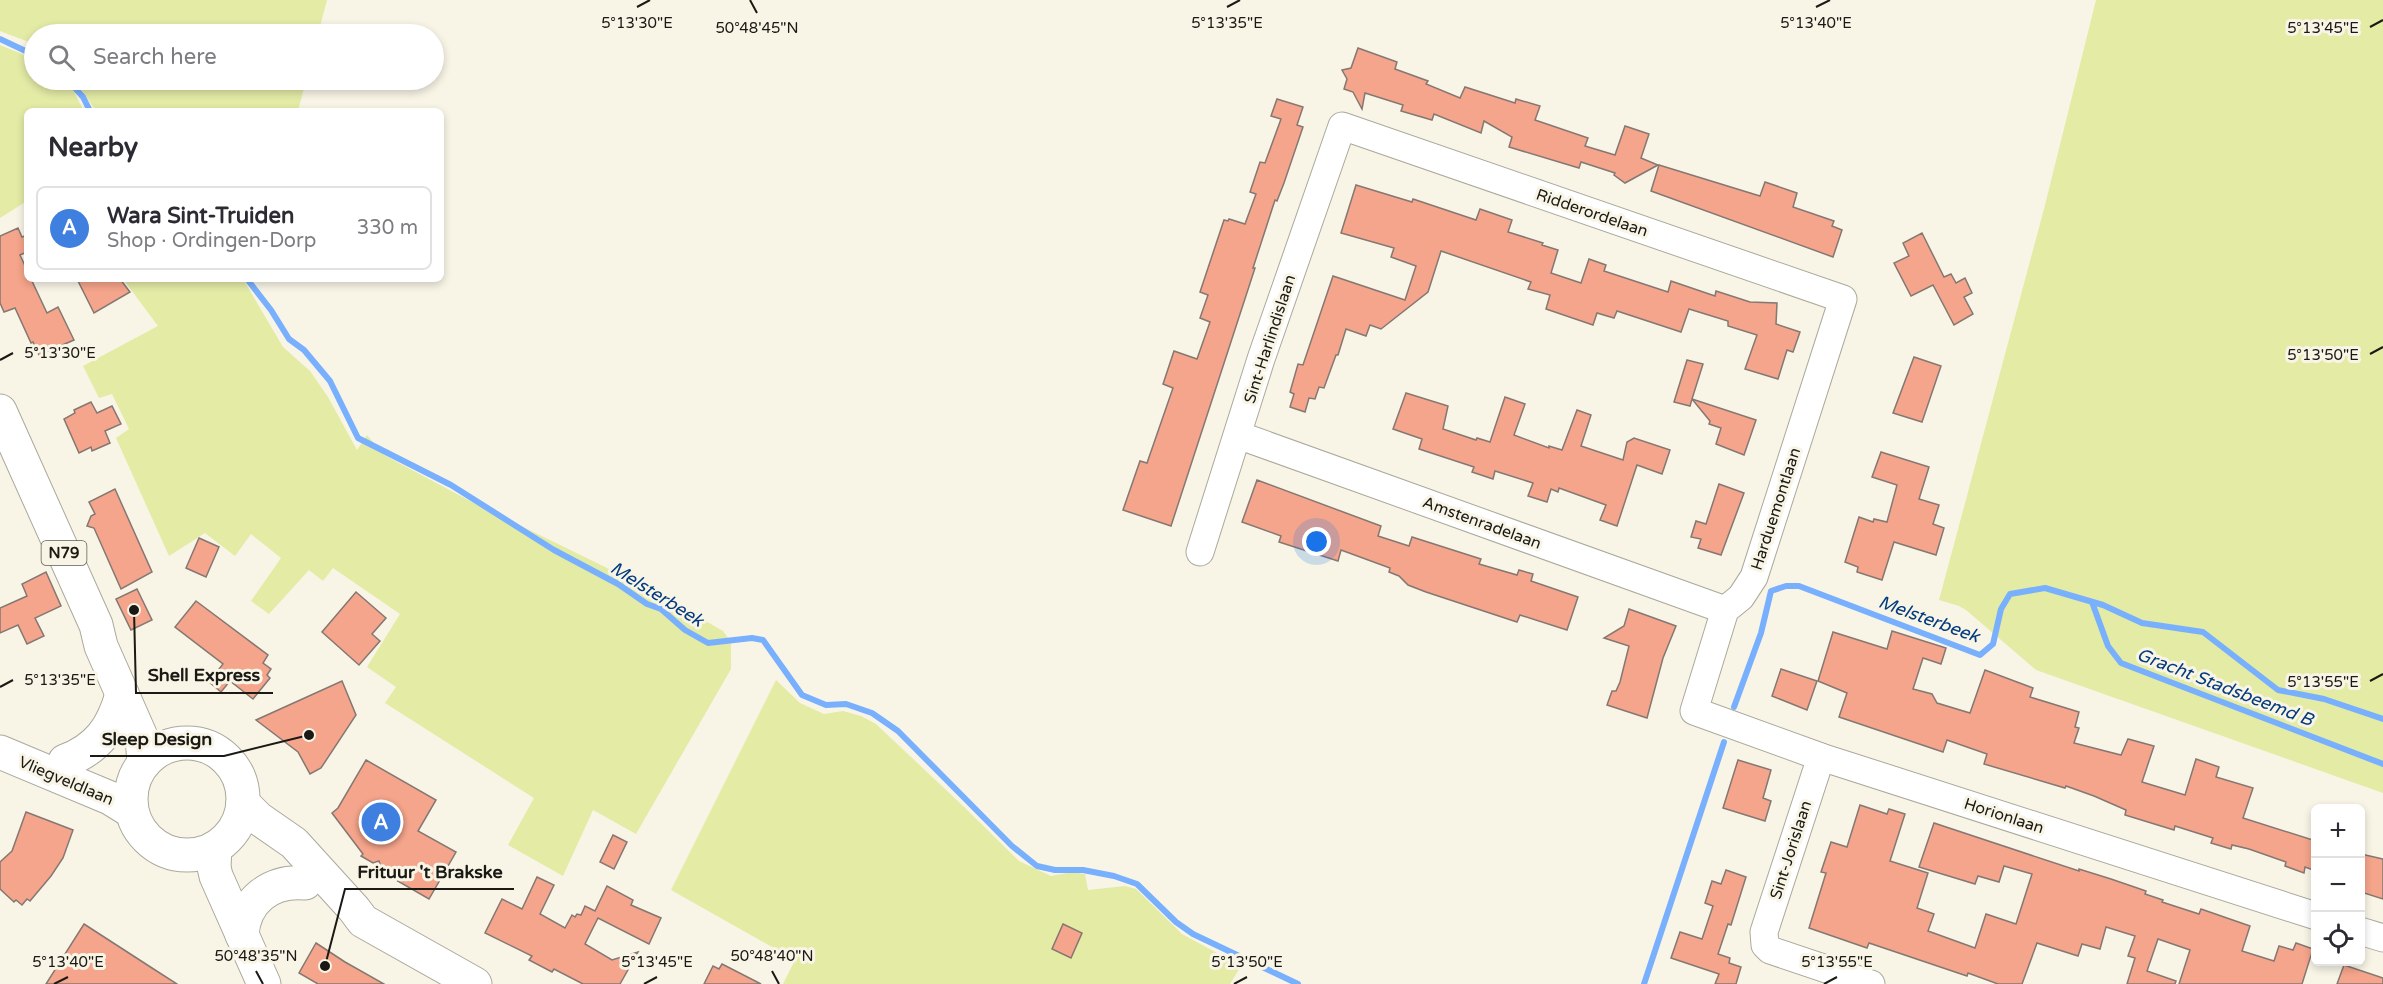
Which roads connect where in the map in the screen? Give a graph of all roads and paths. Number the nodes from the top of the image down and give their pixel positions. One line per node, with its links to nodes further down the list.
1 (1342, 126): 2 (street, Ridderordelaan); 4 (street, Sint-Harlindislaan)
2 (1843, 299): 6 (street, Harduemontlaan)
3 (0, 411): 7 (main road, N79)
4 (1238, 435): 5 (street, Sint-Harlindislaan); 6 (street, Amstenradelaan)
5 (1200, 552)
6 (1725, 610): 9 (street, Harduemontlaan)
7 (96, 625): 8 (main road, N79); 10 (main road, N79)
8 (122, 694): 14 (main road); 15 (main road, N79)
9 (1694, 711): 13 (street, Horionlaan)
10 (177, 744): 15 (main road); 16 (main road)
11 (0, 746): 14 (main road, Vliegveldlaan)
12 (0, 752): 17 (main road, Vliegveldlaan)
13 (1821, 757): 21 (street, Horionlaan); 29 (street, Sint-Jorislaan)
14 (65, 761): 15 (main road, Vliegveldlaan)
15 (139, 769): 17 (main road, N79)
16 (243, 803): 18 (main road); 22 (main road)
17 (131, 810): 19 (main road)
18 (223, 842): 19 (main road); 20 (main road); 24 (main road)
19 (182, 855): 26 (main road)
20 (305, 883): 22 (main road); 24 (main road)
21 (2311, 914)
22 (363, 921): 28 (main road)
23 (2365, 932): 25 (street)
24 (242, 935): 27 (main road)
25 (2383, 938)
26 (244, 984)
27 (264, 984)
28 (475, 984)
29 (1871, 984)

